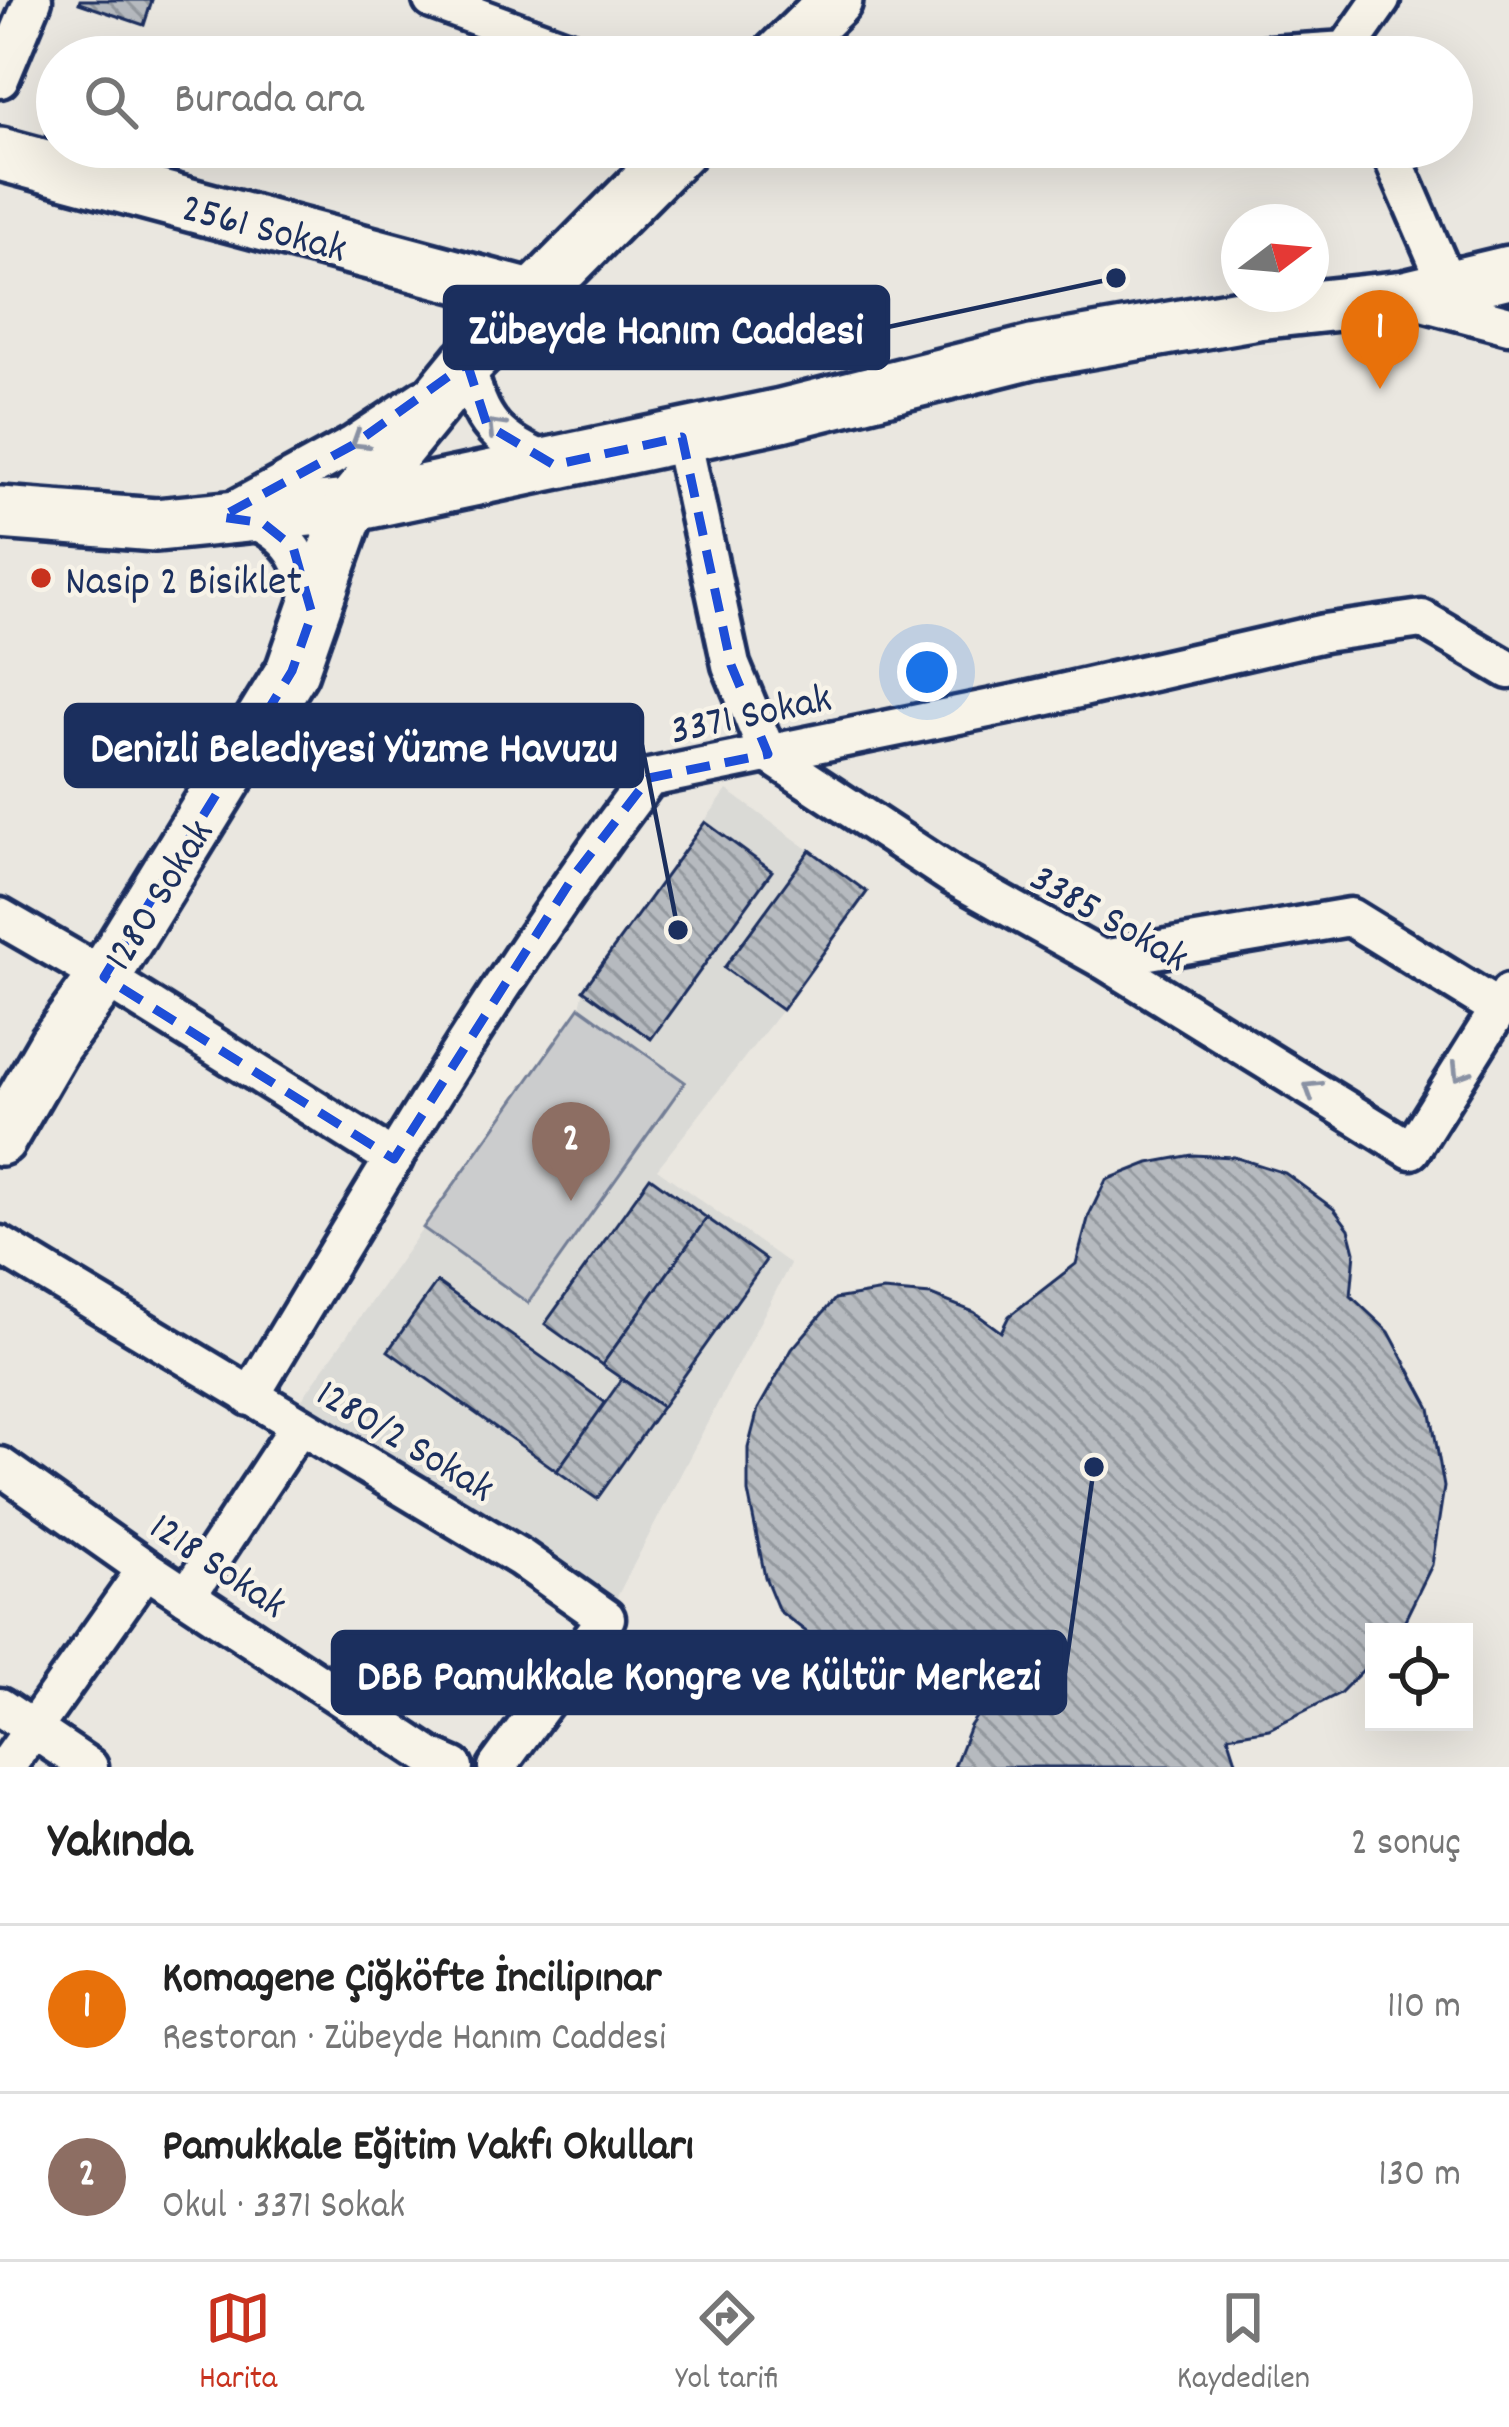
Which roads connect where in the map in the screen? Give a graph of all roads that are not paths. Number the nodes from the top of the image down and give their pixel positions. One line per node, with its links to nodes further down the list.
1 (33, 0): 8 (street)
2 (432, 0): 5 (street)
3 (836, 0): 6 (street)
4 (1381, 0): 7 (street)
5 (530, 36)
6 (799, 36)
7 (1359, 36)
8 (0, 79)
9 (0, 154): 10 (street, 2561 Sokak)
10 (36, 164)
11 (52, 168): 16 (street, 2561 Sokak)
12 (661, 168): 16 (street, 1280 Sokak)
13 (1394, 168): 15 (street)
14 (1509, 272): 15 (street)
15 (1427, 293): 17 (street); 19 (street)
16 (530, 296): 18 (street, 1280 Sokak)
17 (1509, 325)
18 (462, 370): 20 (street, one-way to 18); 21 (street, 1280 Sokak); 22 (street, one-way to 22)
19 (682, 437): 20 (street); 26 (street)
20 (554, 465): 21 (street)
21 (350, 506): 22 (street); 24 (street, 1280 Sokak)
22 (231, 516): 23 (street); 24 (street)
23 (2, 517)
24 (312, 614): 29 (street, 1280 Sokak)
25 (1509, 670): 26 (street, 3371 Sokak)
26 (767, 754): 28 (street, 3385 Sokak); 32 (street, 3371 Sokak)
27 (0, 917): 29 (street)
28 (1102, 959): 30 (street); 30 (street, 3385 Sokak, one-way to 28)
29 (104, 977): 31 (street, 1280 Sokak); 32 (street)
30 (1504, 1001)
31 (0, 1139)
32 (394, 1159): 34 (street, 3371 Sokak)
33 (0, 1246): 34 (street, 1280/2 Sokak)
34 (250, 1397): 35 (street, 1280/2 Sokak)
35 (298, 1426): 38 (street); 44 (street, 1280/2 Sokak)
36 (0, 1466): 37 (street, 1218 Sokak)
37 (146, 1568): 38 (street, 1218 Sokak); 40 (street)
38 (187, 1596): 43 (street, 1218 Sokak)
39 (0, 1707): 40 (street)
40 (34, 1729): 41 (street); 42 (street)
41 (5, 1767)
42 (89, 1767)
43 (454, 1767)
44 (497, 1767)

